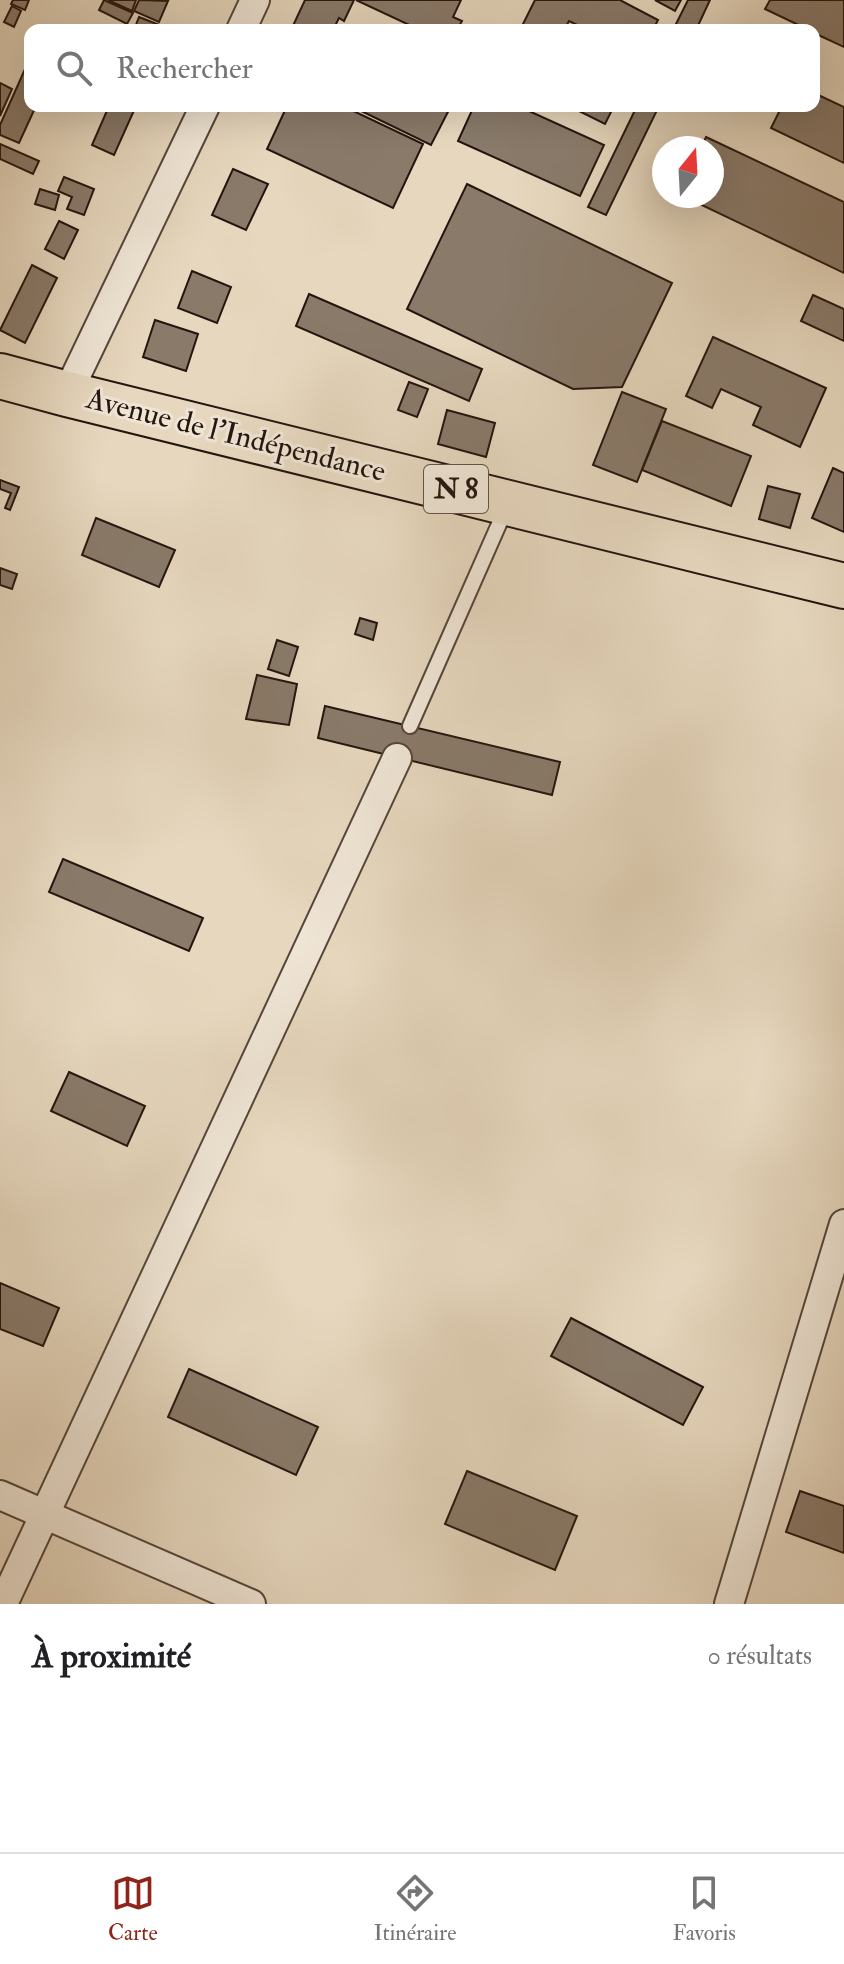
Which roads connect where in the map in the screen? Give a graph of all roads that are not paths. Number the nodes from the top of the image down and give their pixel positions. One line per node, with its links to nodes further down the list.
1 (255, 0): 2 (street)
2 (244, 24)
3 (202, 112): 5 (street)
4 (0, 376): 5 (highway, Avenue de l'Indépendance / N 8)
5 (67, 394): 6 (highway, Avenue de l'Indépendance / N 8)
6 (509, 502): 7 (highway, Avenue de l'Indépendance / N 8); 8 (lane)
7 (844, 586)
8 (410, 726)
9 (397, 758): 12 (street)
10 (844, 1224): 15 (street)
11 (0, 1495): 12 (street)
12 (45, 1516): 13 (street); 14 (street)
13 (3, 1604)
14 (251, 1604)
15 (729, 1604)

